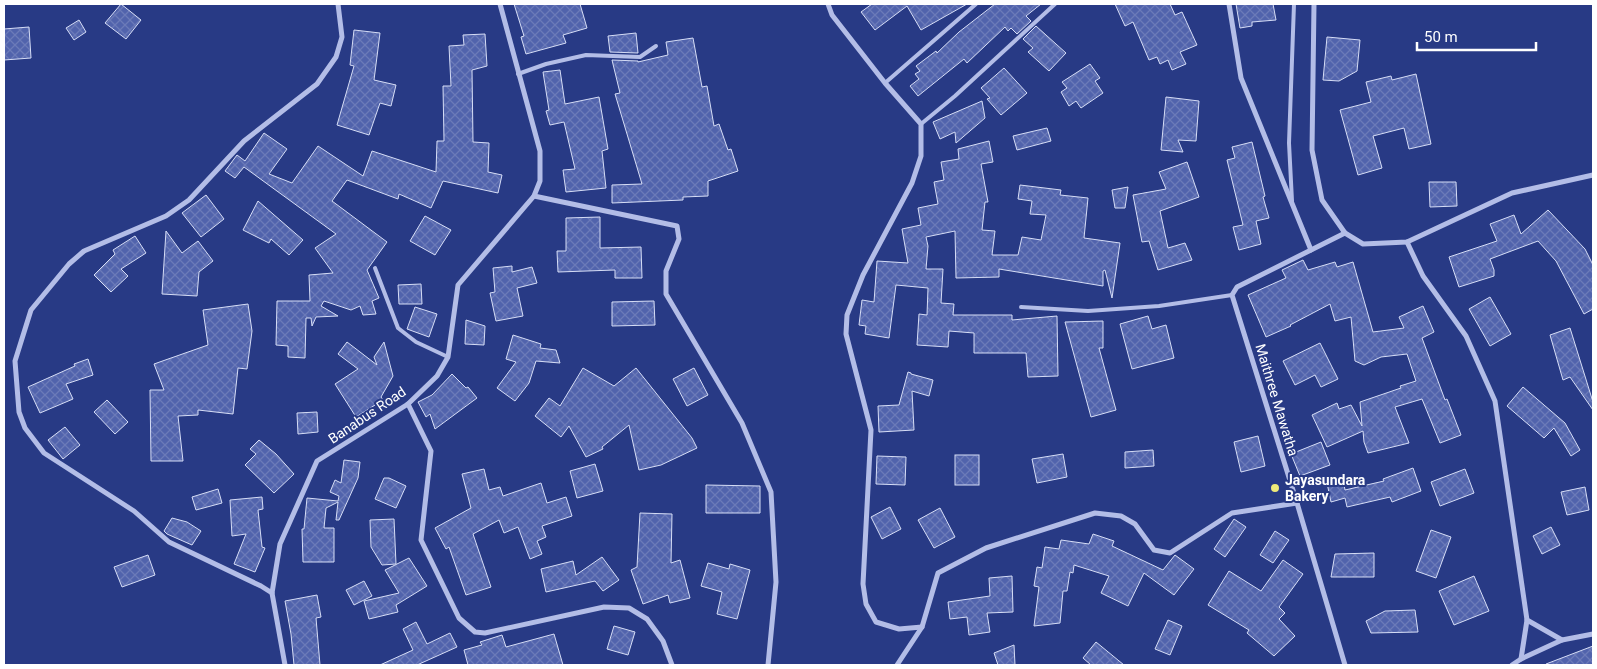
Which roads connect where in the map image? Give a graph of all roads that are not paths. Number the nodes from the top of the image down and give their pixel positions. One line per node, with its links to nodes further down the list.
1 (338, 4): 25 (street)
2 (500, 4): 10 (street, Banabus Road)
3 (828, 4): 11 (street)
4 (976, 4): 11 (lane)
5 (1055, 4): 12 (lane)
6 (1229, 4): 15 (street)
7 (1294, 4): 15 (lane)
8 (1314, 4): 16 (street)
9 (656, 46): 10 (lane)
10 (518, 74): 14 (street, Banabus Road)
11 (885, 83): 12 (street)
12 (921, 124): 27 (street)
13 (1593, 175): 17 (street)
14 (534, 196): 22 (street, Banabus Road); 33 (street)
15 (1292, 205): 18 (street)
16 (1345, 233): 17 (street); 18 (street)
17 (1407, 242): 26 (street)
18 (1311, 250): 20 (street)
19 (375, 268): 22 (lane)
20 (1232, 295): 21 (lane); 24 (street, Maithree Mawatha)
21 (1021, 306)
22 (448, 357): 23 (street, Banabus Road)
23 (408, 404): 25 (street, Banabus Road); 32 (street)
24 (1297, 503): 27 (street); 35 (street, Maithree Mawatha)
25 (272, 593): 31 (street, Banabus Road)
26 (1527, 620): 29 (street); 30 (street)
27 (922, 627): 34 (street)
28 (1593, 634): 29 (street)
29 (1562, 640): 30 (street)
30 (1521, 659): 36 (street)
31 (285, 665)
32 (672, 665)
33 (768, 665)
34 (897, 665)
35 (1345, 665)
36 (1512, 665)

